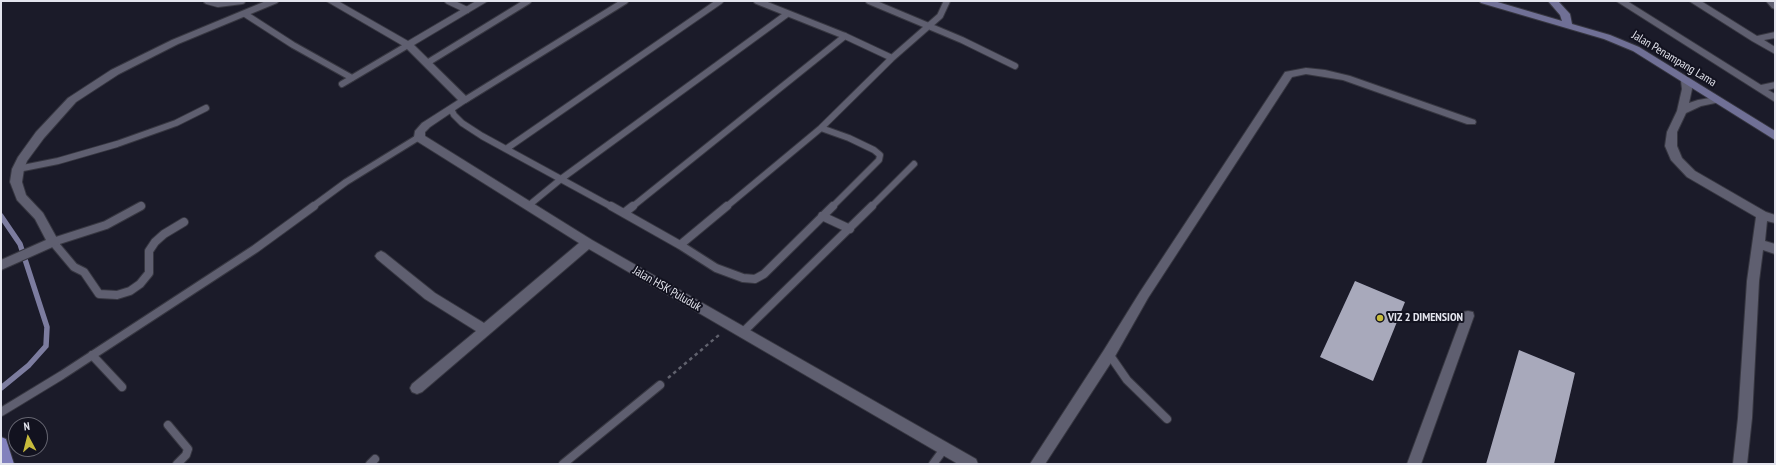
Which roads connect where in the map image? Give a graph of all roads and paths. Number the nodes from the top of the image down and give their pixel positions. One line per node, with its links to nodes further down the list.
1 (207, 1): 2 (lane)
2 (242, 1)
3 (274, 1): 20 (street)
4 (331, 1): 27 (street)
5 (448, 1): 19 (lane)
6 (483, 1): 19 (street)
7 (528, 1): 30 (lane)
8 (625, 1): 38 (lane)
9 (720, 1): 47 (lane)
10 (757, 1): 21 (lane)
11 (870, 1): 23 (lane)
12 (947, 1): 23 (lane)
13 (1484, 1): 22 (main road, Jalan Penampang Lama)
14 (1553, 1): 22 (main road)
15 (1621, 1): 36 (street)
16 (1694, 1): 26 (street)
17 (1771, 1): 18 (street)
18 (1775, 6)
19 (467, 10): 27 (street)
20 (245, 14): 32 (lane); 49 (street)
21 (787, 14): 25 (lane); 50 (lane)
22 (1567, 24): 33 (main road, Jalan Penampang Lama)
23 (930, 26): 29 (lane); 31 (lane)
24 (1775, 35): 26 (street)
25 (845, 36): 29 (lane); 53 (lane)
26 (1755, 39): 28 (street)
27 (408, 45): 30 (street); 32 (lane)
28 (1775, 51)
29 (892, 58): 44 (lane)
30 (427, 63): 38 (street)
31 (1015, 66)
32 (352, 78): 34 (lane)
33 (1686, 81): 39 (main road, Jalan Penampang Lama); 42 (street)
34 (342, 84)
35 (1775, 85): 36 (street)
36 (1760, 89): 37 (street)
37 (1775, 99)
38 (465, 100): 41 (street)
39 (1716, 100): 42 (street); 45 (main road, Jalan Penampang Lama)
40 (206, 108): 49 (lane)
41 (451, 109): 46 (street); 47 (lane)
42 (1682, 111): 55 (street)
43 (1471, 122): 69 (street)
44 (821, 128): 54 (lane); 61 (lane)
45 (1775, 136)
46 (419, 137): 52 (street, Jalan HSK Puluduk); 70 (lane)
47 (506, 149): 50 (lane)
48 (914, 164): 57 (lane)
49 (18, 169): 58 (street)
50 (561, 179): 52 (lane); 53 (lane)
51 (141, 206): 58 (lane)
52 (528, 206): 59 (street, Jalan HSK Puluduk)
53 (624, 213): 61 (lane)
54 (822, 216): 57 (lane); 61 (lane)
55 (1769, 217): 60 (street)
56 (184, 222): 58 (lane)
57 (850, 229): 68 (lane)
58 (53, 242): 64 (street)
59 (588, 243): 66 (street, Jalan HSK Puluduk); 67 (street)
60 (1758, 243): 62 (street); 86 (street)
61 (680, 245)
62 (1775, 248)
63 (381, 256): 67 (street)
64 (1, 265)
65 (1468, 316): 85 (street)
66 (730, 326): 68 (street, Jalan HSK Puluduk); 71 (path)
67 (485, 330): 73 (street)
68 (742, 333): 78 (street, Jalan HSK Puluduk)
69 (1109, 354): 75 (lane); 84 (street)
70 (92, 355): 72 (lane); 74 (lane)
71 (660, 385): 81 (lane)
72 (122, 387)
73 (417, 388)
74 (1, 412)
75 (1167, 420)
76 (168, 425): 80 (lane)
77 (1, 443): 79 (main road)
78 (944, 449): 82 (lane); 83 (street, Jalan HSK Puluduk)
79 (7, 464)
80 (177, 464)
81 (563, 464)
82 (932, 464)
83 (971, 464)
84 (1037, 464)
85 (1414, 464)
86 (1740, 464)

